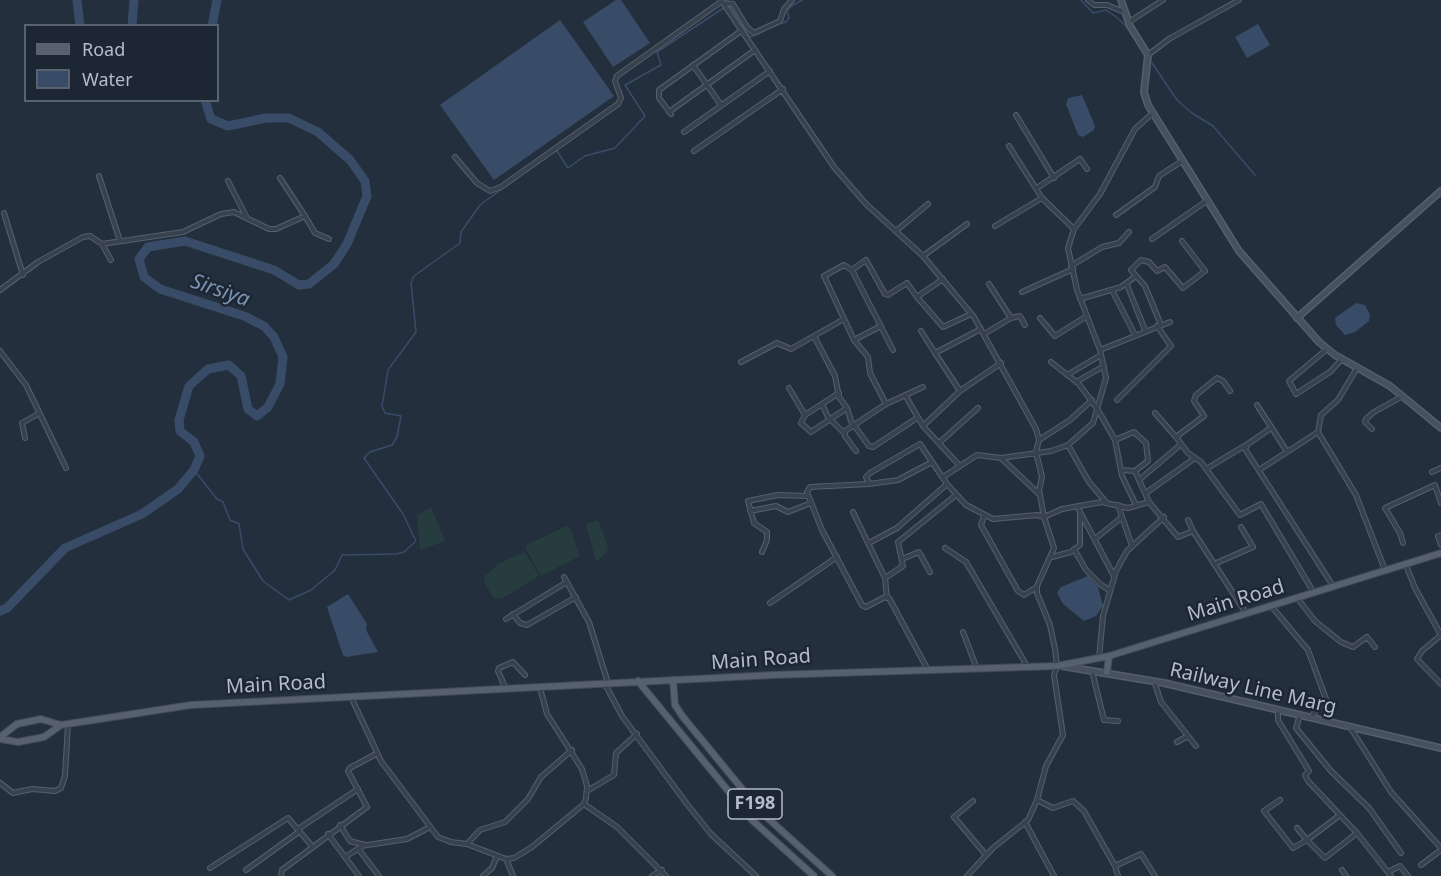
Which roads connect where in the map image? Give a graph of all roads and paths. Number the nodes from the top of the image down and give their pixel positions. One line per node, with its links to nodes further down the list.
1 (792, 0): 6 (street)
2 (1088, 0): 7 (street)
3 (1121, 0): 7 (street)
4 (1163, 0): 8 (street)
5 (1239, 0): 11 (street)
6 (724, 4): 9 (street); 22 (street)
7 (1124, 12): 8 (street)
8 (1129, 22): 11 (street)
9 (741, 31): 10 (street); 12 (street)
10 (755, 50): 13 (street); 14 (street)
11 (1148, 55): 17 (street)
12 (693, 65): 14 (street); 14 (street)
13 (770, 71): 15 (street); 16 (street)
14 (707, 85): 16 (street)
15 (783, 89): 21 (street); 41 (street)
16 (721, 105): 19 (street)
17 (1153, 114): 23 (street); 40 (street)
18 (1016, 115): 27 (street)
19 (684, 132)
20 (1009, 146): 29 (street)
21 (694, 151)
22 (456, 157)
23 (1182, 161): 32 (street); 35 (street)
24 (1087, 169): 27 (street)
25 (99, 176): 45 (street)
26 (280, 178): 36 (street)
27 (1054, 178): 29 (street)
28 (228, 181): 37 (street)
29 (1037, 188): 31 (street)
30 (1441, 191): 66 (street)
31 (1042, 198): 39 (street); 40 (street)
32 (1208, 200): 44 (street); 66 (street)
33 (928, 204): 41 (street)
34 (4, 213): 52 (street)
35 (1116, 215)
36 (305, 216): 37 (street); 43 (street)
37 (247, 218): 45 (street)
38 (967, 224): 48 (street)
39 (996, 226)
40 (1074, 229): 50 (street)
41 (896, 231): 48 (street)
42 (1129, 232): 50 (street)
43 (329, 239)
44 (1152, 239)
45 (120, 241): 47 (street)
46 (1182, 241): 53 (street)
47 (102, 244): 49 (street); 52 (street)
48 (923, 256): 54 (street)
49 (111, 260)
50 (1072, 267): 59 (street); 61 (street)
51 (852, 270): 60 (street); 67 (street); 70 (street)
52 (23, 275): 57 (street)
53 (1136, 276): 56 (street); 71 (street)
54 (944, 278): 60 (street); 62 (street)
55 (989, 284): 64 (street)
56 (1127, 285): 58 (street); 73 (street)
57 (0, 290)
58 (1112, 290): 61 (street); 76 (street)
59 (1022, 292)
60 (917, 297): 62 (street)
61 (1080, 299): 63 (street)
62 (971, 314): 72 (street)
63 (1087, 316): 65 (street); 83 (street)
64 (1011, 318): 69 (street); 75 (street)
65 (1040, 318)
66 (1296, 318): 79 (street)
67 (844, 319): 77 (street); 78 (street)
68 (1170, 322): 71 (street)
69 (1024, 325)
70 (880, 326): 78 (street); 80 (street)
71 (1159, 326): 73 (street); 99 (street)
72 (981, 329): 75 (street); 82 (street)
73 (1145, 330): 76 (street)
74 (921, 331): 82 (street)
75 (984, 334): 87 (street)
76 (1135, 335): 83 (street)
77 (814, 336): 85 (street); 96 (street)
78 (854, 340): 102 (street)
79 (1327, 349): 84 (street); 84 (street)
80 (893, 350)
81 (0, 351): 108 (street)
82 (935, 353): 94 (street)
83 (1101, 353): 88 (street); 90 (street)
84 (1342, 359): 89 (street)
85 (741, 362)
86 (1051, 362): 90 (street)
87 (1001, 363): 94 (street); 121 (street)
88 (1104, 366): 91 (street); 106 (street)
89 (1357, 368): 98 (street); 117 (street)
90 (1067, 375): 91 (street)
91 (1076, 382): 100 (street)
92 (923, 387): 97 (street)
93 (789, 388): 109 (street)
94 (960, 391): 113 (street)
95 (1230, 391): 119 (street)
96 (839, 393): 101 (street); 104 (street)
97 (905, 395): 102 (street); 110 (street)
98 (1401, 397): 115 (street); 116 (street)
99 (1117, 399)
100 (1092, 400): 106 (street); 121 (street)
101 (822, 404): 109 (street); 111 (street)
102 (886, 404): 112 (street)
103 (1257, 405): 114 (street)
104 (847, 408): 111 (street); 112 (street)
105 (978, 408): 123 (street)
106 (1098, 410): 122 (street); 125 (street)
107 (1155, 413): 119 (street)
108 (38, 414): 120 (street); 134 (street)
109 (805, 415): 111 (street)
110 (918, 418): 112 (street); 113 (street)
111 (830, 419): 118 (street)
112 (855, 425): 118 (street)
113 (922, 426): 123 (street)
114 (1271, 428): 124 (street); 127 (street)
115 (1441, 428)
116 (1372, 429)
117 (1318, 432): 127 (street); 180 (street)
118 (844, 433): 128 (street)
119 (1176, 437): 126 (street)
120 (26, 438)
121 (1039, 440): 129 (street)
122 (1115, 440): 137 (street); 139 (street)
123 (939, 443): 133 (street)
124 (1248, 444): 136 (street); 138 (street)
125 (1068, 445): 129 (street); 149 (street)
126 (1180, 445): 130 (street); 142 (street)
127 (1286, 450): 138 (street)
128 (856, 451)
129 (1036, 452): 131 (street); 147 (street)
130 (1195, 458): 136 (street); 145 (street)
131 (1001, 459): 133 (street); 147 (street)
132 (932, 462): 141 (street); 143 (street); 143 (street)
133 (959, 465): 141 (street)
134 (66, 468)
135 (1441, 468): 140 (street)
136 (1206, 469): 189 (street)
137 (1122, 470): 139 (street); 154 (street)
138 (1259, 470): 187 (street)
139 (1135, 471): 142 (street)
140 (1432, 472)
141 (942, 477): 144 (street)
142 (1139, 480): 145 (street)
143 (869, 484): 148 (street)
144 (947, 484): 146 (street); 167 (street)
145 (1146, 493): 150 (street)
146 (956, 495): 158 (street); 177 (street)
147 (1040, 495): 159 (street)
148 (808, 496): 151 (street); 156 (street)
149 (1107, 502): 153 (street); 155 (street)
150 (1149, 502): 154 (street); 161 (street)
151 (811, 503): 156 (street); 175 (street)
152 (1441, 503): 168 (street)
153 (1118, 504): 154 (street); 160 (street)
154 (1136, 505)
155 (1079, 508): 159 (street); 166 (street); 172 (street)
156 (750, 511): 173 (street)
157 (853, 512): 167 (street)
158 (984, 516): 159 (street); 186 (street)
159 (1044, 517): 176 (street)
160 (1122, 517): 166 (street); 170 (street)
161 (1164, 517): 164 (street); 170 (street)
162 (1188, 520): 164 (street)
163 (1241, 527): 178 (street)
164 (1193, 531): 178 (street)
165 (1441, 535): 169 (street)
166 (1095, 539): 182 (street)
167 (869, 543): 184 (street)
168 (1403, 543)
169 (1441, 545)
170 (1132, 546): 182 (street)
171 (945, 548): 202 (street)
172 (1074, 549): 176 (street); 188 (street)
173 (762, 552)
174 (1441, 553): 179 (main road, Main Road)
175 (837, 557): 191 (street); 193 (street)
176 (1052, 557): 186 (street)
177 (902, 559): 181 (street); 184 (street)
178 (1214, 564): 196 (street)
179 (1406, 565): 180 (main road, Main Road); 213 (street)
180 (1386, 571): 187 (main road, Main Road)
181 (930, 572)
182 (1114, 576): 188 (street)
183 (564, 577): 185 (street)
184 (885, 578): 191 (street)
185 (567, 582): 190 (street); 195 (street)
186 (1037, 587): 203 (street)
187 (1334, 588): 189 (main road, Main Road)
188 (1109, 590): 201 (street)
189 (1314, 594): 192 (main road, Main Road)
190 (576, 597): 195 (street); 212 (street)
191 (887, 598): 206 (street)
192 (1298, 599): 194 (main road, Main Road); 199 (street)
193 (770, 603)
194 (1272, 607): 196 (main road, Main Road); 219 (street)
195 (513, 614): 197 (street)
196 (1247, 615): 200 (main road, Main Road)
197 (506, 619)
198 (963, 633): 204 (street)
199 (1375, 647)
200 (1109, 656): 201 (main road, Main Road); 207 (main road)
201 (1099, 658): 203 (main road, Main Road)
202 (1027, 666): 203 (main road, Main Road); 204 (main road, Main Road)
203 (1057, 666): 205 (street, Railway Line Marg); 236 (street)
204 (977, 669): 206 (main road, Main Road)
205 (1092, 670): 207 (street, Railway Line Marg); 220 (street)
206 (928, 671): 209 (main road, Main Road)
207 (1107, 672): 211 (street, Railway Line Marg)
208 (525, 675): 215 (street)
209 (673, 680): 210 (main road, Main Road); 221 (main road, F198)
210 (638, 681): 212 (main road, Main Road); 224 (main road, F198)
211 (1154, 681): 217 (street, Railway Line Marg); 226 (street)
212 (607, 684): 214 (main road, Main Road); 225 (street)
213 (1441, 684)
214 (540, 688): 215 (main road, Main Road); 231 (street)
215 (507, 690): 216 (main road, Main Road)
216 (351, 697): 222 (main road, Main Road); 232 (street)
217 (1278, 710): 218 (street, Railway Line Marg); 240 (street)
218 (1300, 715): 219 (street, Railway Line Marg); 254 (street)
219 (1310, 718): 223 (street, Railway Line Marg)
220 (1118, 721)
221 (688, 722): 224 (main road); 252 (main road, F198)
222 (64, 724): 227 (main road); 227 (main road); 233 (street)
223 (1350, 727): 230 (street, Railway Line Marg); 253 (street)
224 (680, 730): 255 (main road, F198)
225 (637, 734): 235 (street); 274 (street)
226 (1188, 736): 228 (street); 229 (street)
227 (0, 738)
228 (1178, 742)
229 (1196, 746)
230 (1441, 748)
231 (572, 750): 235 (street); 249 (street)
232 (376, 754): 234 (street); 243 (street)
233 (0, 783)
234 (358, 789): 242 (street); 245 (street)
235 (587, 791): 239 (street)
236 (1037, 800): 241 (street); 261 (street)
237 (1280, 800): 248 (street)
238 (974, 801): 256 (street)
239 (584, 804): 259 (street); 264 (street)
240 (1340, 814): 246 (street); 248 (street)
241 (1025, 822): 256 (street); 278 (street)
242 (340, 825): 247 (street); 251 (street)
243 (430, 827): 249 (street); 251 (street)
244 (1297, 828): 248 (street)
245 (299, 830): 250 (street); 262 (street); 263 (street)
246 (1357, 833): 248 (street); 266 (street)
247 (328, 834): 250 (street); 258 (street)
248 (1307, 840)
249 (467, 844): 257 (street)
250 (312, 846): 267 (street)
251 (363, 846): 258 (street); 269 (street)
252 (798, 847): 255 (main road); 276 (main road, F198)
253 (1441, 849): 260 (street)
254 (1401, 853)
255 (790, 855): 275 (main road, F198)
256 (986, 855): 277 (street)
257 (497, 856): 259 (street); 270 (street)
258 (345, 857): 268 (street)
259 (506, 859): 271 (street)
260 (1421, 865)
261 (1115, 866): 279 (street); 280 (street)
262 (210, 868)
263 (246, 870)
264 (662, 870): 272 (street); 273 (street)
265 (1342, 870): 281 (street)
266 (1389, 874): 282 (street)
267 (281, 876)
268 (359, 876)
269 (379, 876)
270 (483, 876)
271 (513, 876)
272 (652, 876)
273 (666, 876)
274 (756, 876)
275 (814, 876)
276 (832, 876)
277 (967, 876)
278 (1054, 876)
279 (1118, 876)
280 (1155, 876)
281 (1346, 876)
282 (1408, 876)

